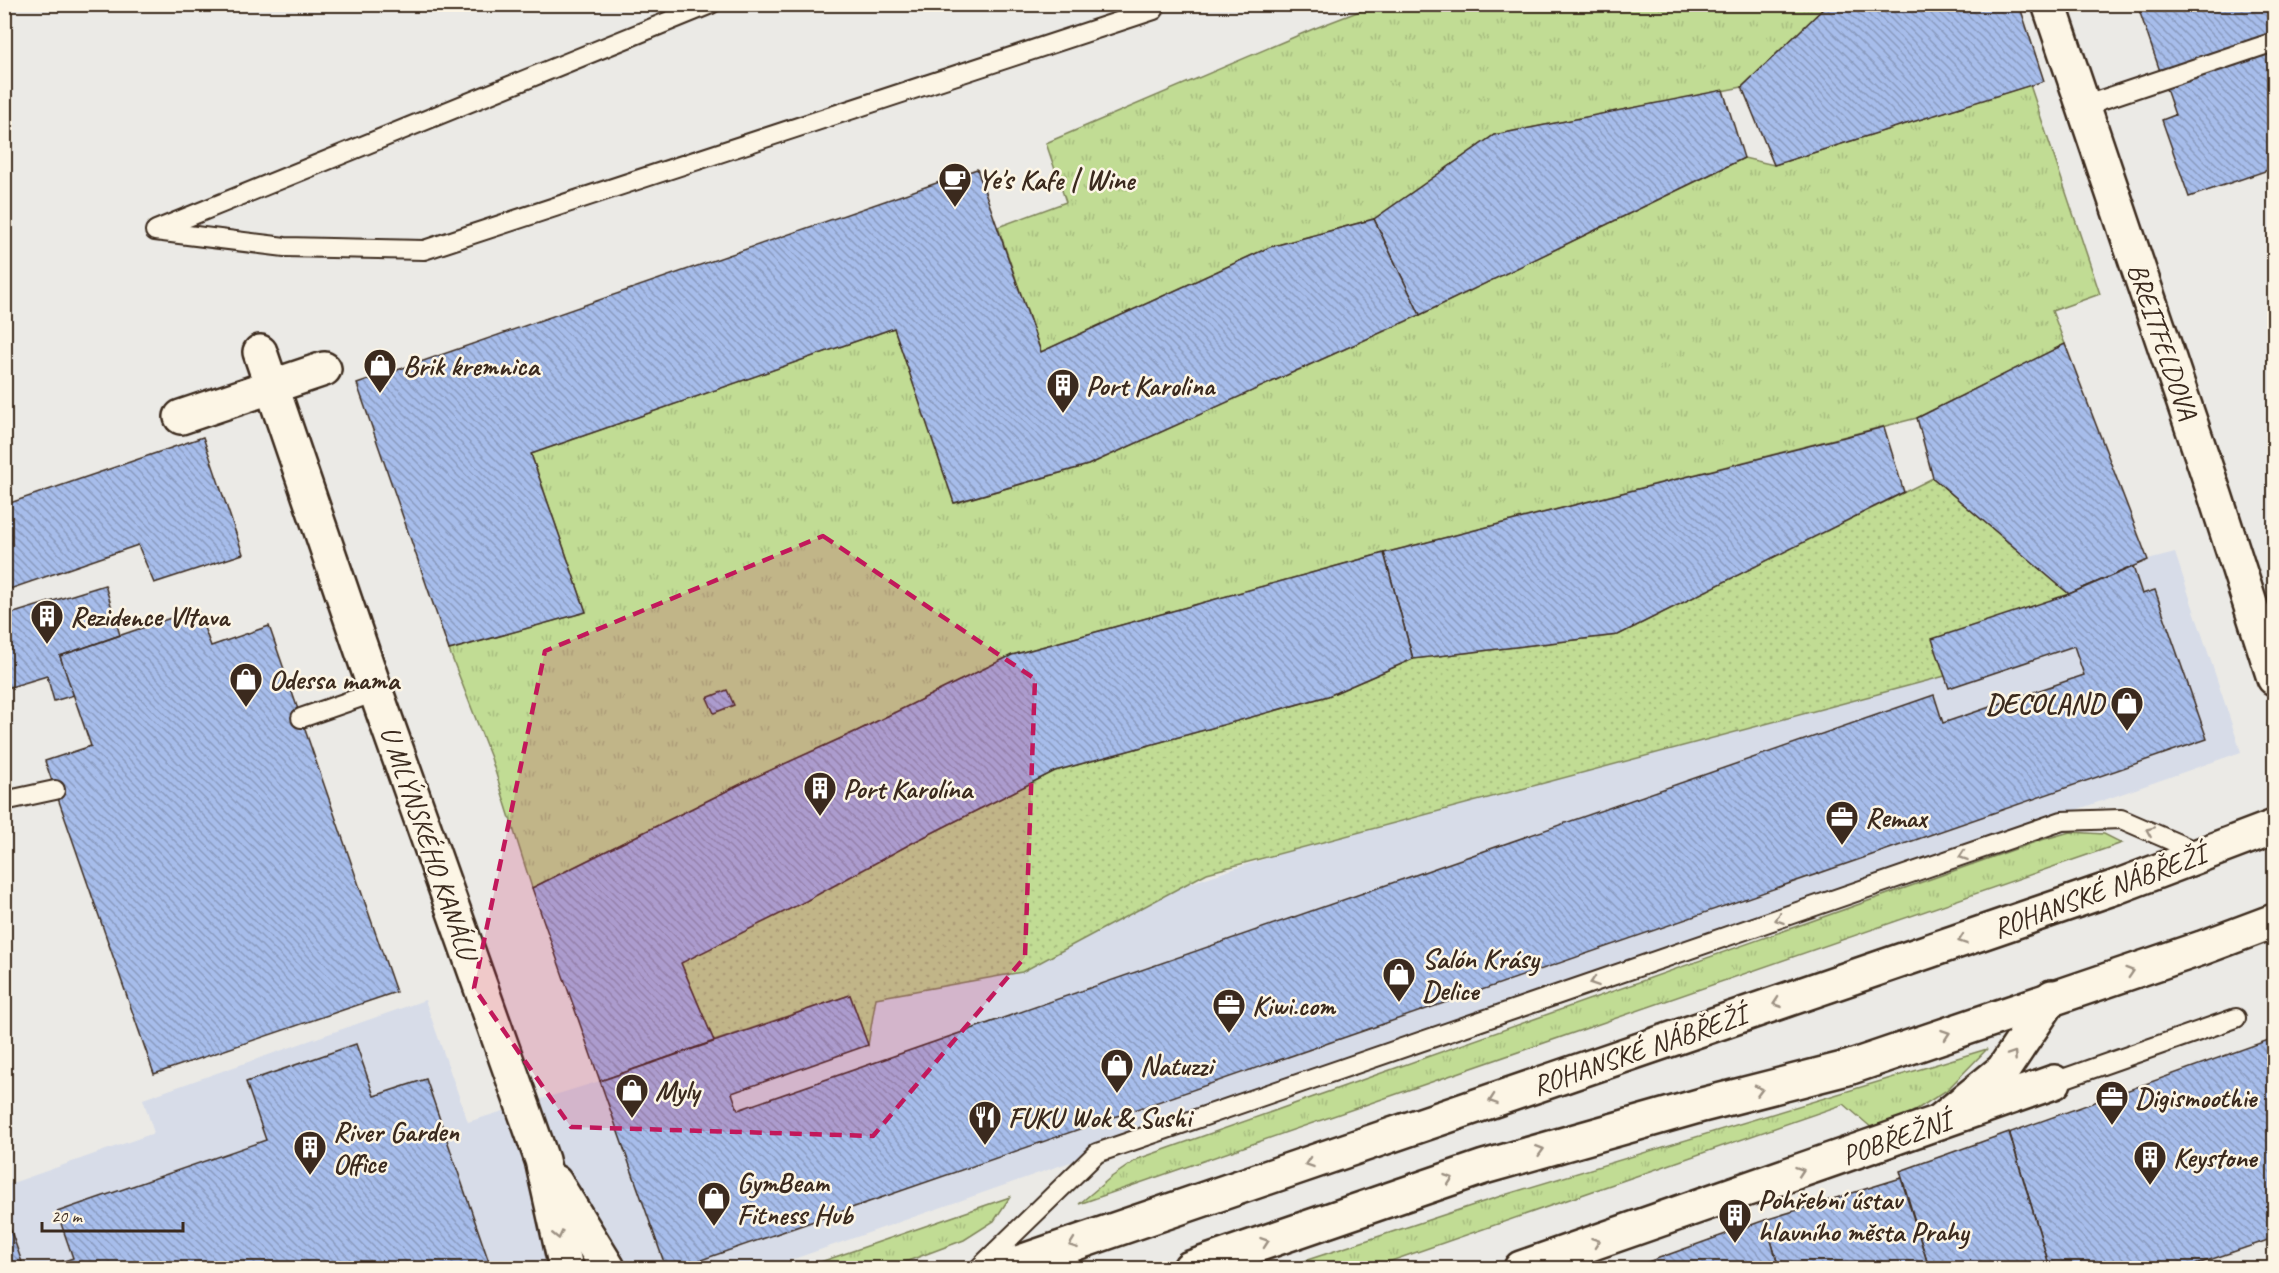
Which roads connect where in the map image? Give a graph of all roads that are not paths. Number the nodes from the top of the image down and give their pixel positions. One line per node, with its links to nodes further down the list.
1 (711, 4): 3 (lane)
2 (2049, 4): 5 (main road, BREITFELDOVA)
3 (1154, 10)
4 (2274, 42): 5 (lane)
5 (2083, 106): 10 (main road, BREITFELDOVA)
6 (260, 351): 8 (main road, U MLÝNSKÉHO KANÁLU)
7 (324, 369): 8 (main road)
8 (272, 386): 9 (main road); 11 (main road, U MLÝNSKÉHO KANÁLU)
9 (181, 417)
10 (2274, 678)
11 (376, 692): 12 (lane); 22 (main road, U MLÝNSKÉHO KANÁLU)
12 (301, 718)
13 (55, 790): 14 (lane)
14 (4, 801)
15 (2274, 827): 16 (main road, ROHANSKÉ NÁBŘEŽÍ)
16 (2204, 854): 25 (lane, one-way to 25); 26 (main road, ROHANSKÉ NÁBŘEŽÍ, one-way to 26)
17 (2274, 921): 18 (main road, one-way to 17)
18 (2052, 997): 21 (main road, one-way to 18); 27 (main road, one-way to 18)
19 (2236, 1018): 20 (lane, POBŘEŽNÍ)
20 (2054, 1082): 21 (main road, POBŘEŽNÍ)
21 (1939, 1122): 28 (main road, POBŘEŽNÍ, one-way to 21)
22 (542, 1160): 23 (main road, U MLÝNSKÉHO KANÁLU, one-way to 23); 24 (main road, U MLÝNSKÉHO KANÁLU)
23 (566, 1269)
24 (608, 1269)
25 (979, 1269)
26 (1003, 1269)
27 (1190, 1269)
28 (1521, 1269)

